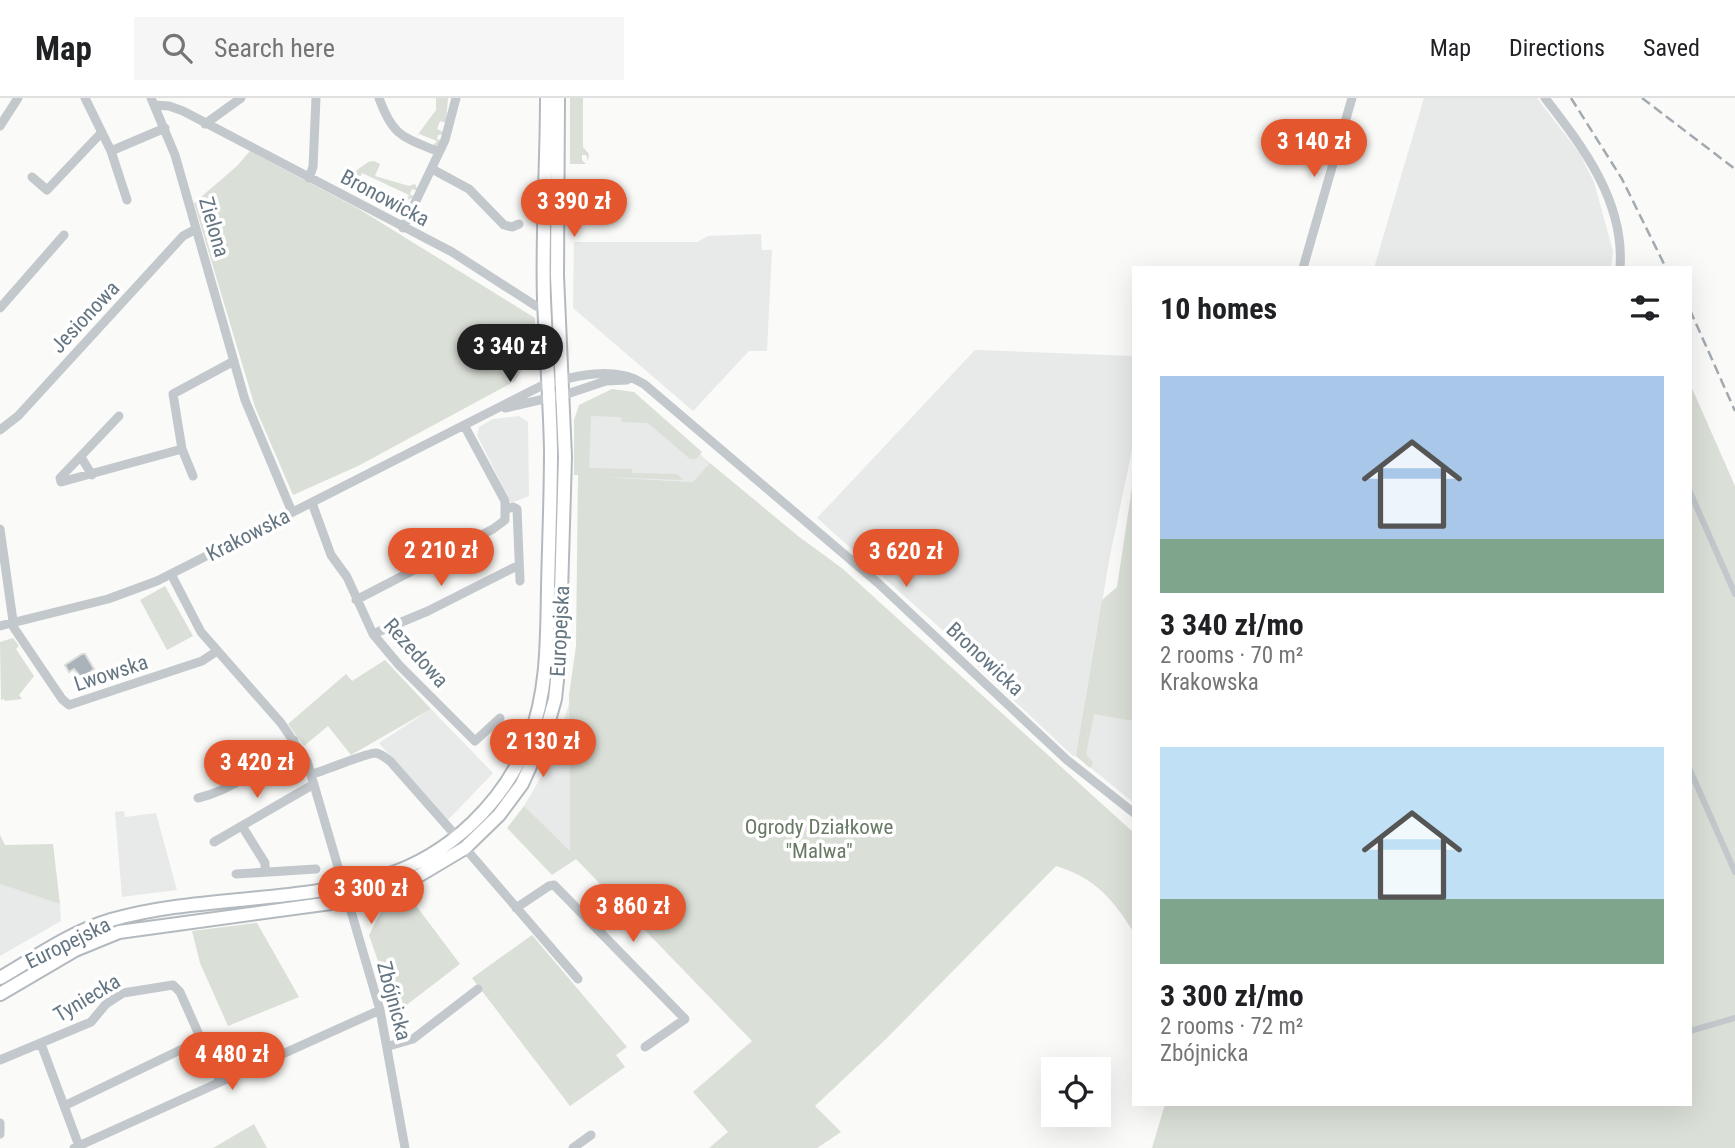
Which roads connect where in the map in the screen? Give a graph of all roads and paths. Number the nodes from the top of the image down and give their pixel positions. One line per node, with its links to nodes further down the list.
1 (18, 98): 13 (street)
2 (85, 98): 15 (street)
3 (241, 98): 12 (street)
4 (316, 98): 20 (street)
5 (379, 98): 17 (street)
6 (456, 98): 17 (street)
7 (547, 98): 28 (main road)
8 (558, 98): 31 (main road)
9 (1352, 98): 26 (street)
10 (1545, 98): 27 (street)
11 (152, 102): 12 (street, Bronowicka); 14 (street, Zielona)
12 (205, 124): 20 (street, Bronowicka)
13 (0, 126)
14 (165, 128): 16 (street); 24 (street, Zielona)
15 (102, 132): 16 (street); 19 (street)
16 (111, 151): 21 (street)
17 (439, 152): 18 (street)
18 (432, 169): 22 (street); 23 (street)
19 (32, 177)
20 (309, 178): 23 (street, Bronowicka)
21 (127, 200)
22 (519, 224)
23 (403, 228): 28 (street, Bronowicka)
24 (196, 229): 30 (street, Zielona); 37 (street, Jesionowa)
25 (64, 234): 29 (street)
26 (1304, 266)
27 (1620, 266)
28 (544, 307): 32 (main road)
29 (0, 308)
30 (234, 361): 38 (street); 45 (street, Zielona)
31 (561, 381): 32 (street, Krakowska); 33 (street, Bronowicka); 34 (main road)
32 (548, 391): 34 (street, Krakowska); 36 (street, Krakowska); 65 (main road, Europejska)
33 (654, 392): 34 (street, Bronowicka); 62 (street, Bronowicka)
34 (562, 395): 65 (main road, Europejska)
35 (119, 416): 39 (street)
36 (464, 425): 43 (street, Krakowska); 44 (street)
37 (0, 430)
38 (182, 449): 40 (street); 41 (street)
39 (81, 457): 40 (street); 40 (street)
40 (92, 475)
41 (193, 476)
42 (1692, 497): 50 (street)
43 (312, 503): 45 (street, Krakowska); 51 (street, Rezedowa)
44 (507, 509): 47 (street); 51 (street)
45 (292, 512): 48 (street, Krakowska)
46 (0, 529): 52 (street)
47 (519, 565): 49 (street); 54 (street)
48 (172, 574): 52 (street, Krakowska); 55 (street, Zbójnicka)
49 (520, 581)
50 (1735, 594)
51 (356, 600): 54 (street, Rezedowa)
52 (13, 623): 53 (street, Krakowska); 55 (street, Lwowska)
53 (0, 626)
54 (373, 634): 56 (street, Rezedowa)
55 (217, 651): 57 (street, Zbójnicka)
56 (500, 718)
57 (290, 743): 58 (street, Zbójnicka); 61 (street)
58 (312, 774): 60 (street, Zbójnicka); 65 (street)
59 (1692, 775): 68 (street)
60 (314, 784): 63 (street); 70 (street, Zbójnicka)
61 (198, 798)
62 (1132, 811)
63 (242, 826): 64 (street); 67 (street)
64 (214, 842)
65 (461, 842): 70 (main road, Europejska); 71 (main road, Europejska); 72 (street)
66 (316, 869): 67 (street)
67 (265, 872): 69 (street)
68 (1735, 872)
69 (236, 874)
70 (345, 886): 71 (street, Zbójnicka); 73 (main road, Europejska)
71 (348, 900): 76 (main road, Europejska); 77 (street, Zbójnicka)
72 (516, 908): 74 (street); 83 (street)
73 (0, 978)
74 (578, 979)
75 (478, 989): 82 (street)
76 (0, 994)
77 (380, 1010): 82 (street, Zbójnicka); 85 (street)
78 (1735, 1018): 79 (street)
79 (1692, 1030)
80 (201, 1040): 81 (street, Tyniecka); 85 (street, Tyniecka); 86 (street)
81 (41, 1044): 84 (street, Tyniecka); 86 (street)
82 (389, 1046): 92 (street, Zbójnicka)
83 (645, 1047)
84 (0, 1060)
85 (220, 1082): 90 (street)
86 (64, 1107): 91 (street)
87 (0, 1123): 88 (street)
88 (0, 1134)
89 (591, 1135): 93 (street)
90 (97, 1143): 91 (street)
91 (76, 1147)
92 (405, 1148)
93 (572, 1148)

